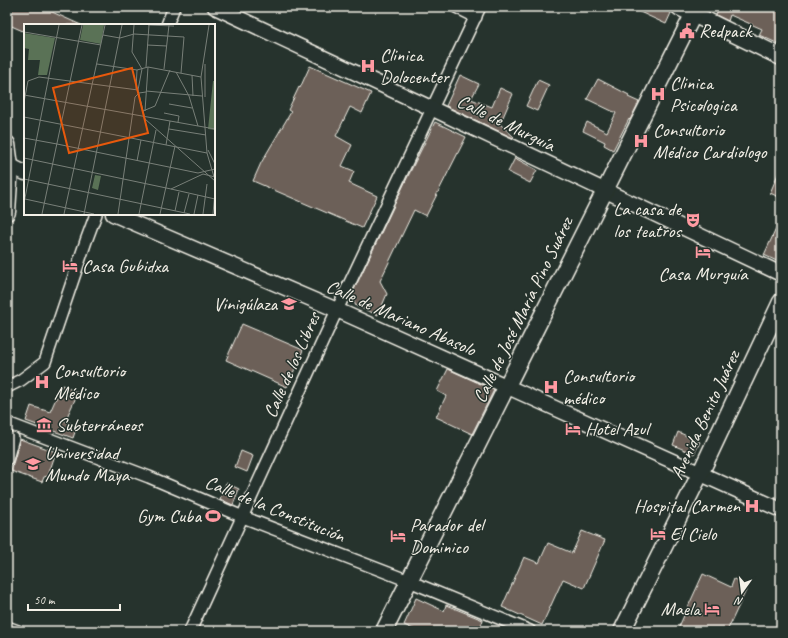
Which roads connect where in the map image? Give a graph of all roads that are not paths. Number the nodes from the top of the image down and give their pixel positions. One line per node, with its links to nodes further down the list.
1 (174, 7): 7 (street)
2 (214, 7): 9 (street, Calle de Murguía)
3 (456, 7): 6 (street)
4 (679, 7): 5 (main road)
5 (695, 10): 8 (main road); 13 (main road, Calle de José María Pino Suárez)
6 (478, 12): 9 (street, Calle de los Libres)
7 (167, 24)
8 (781, 57)
9 (433, 109): 13 (street, Calle de Murguía); 19 (street, Calle de los Libres)
10 (7, 144): 11 (main road)
11 (8, 167): 12 (street); 14 (main road)
12 (24, 173)
13 (604, 191): 17 (street, Calle de Murguía); 20 (main road, Calle de José María Pino Suárez)
14 (7, 212)
15 (96, 215): 21 (street)
16 (115, 215): 19 (street, Calle de Mariano Abasolo)
17 (781, 274)
18 (781, 302): 25 (main road, Avenida Benito Juárez)
19 (337, 310): 20 (street, Calle de Mariano Abasolo); 27 (street, Calle de los Libres)
20 (507, 386): 25 (street, Calle de Mariano Abasolo); 28 (main road, Calle de José María Pino Suárez)
21 (7, 387)
22 (7, 423): 27 (street, Calle de la Constitución)
23 (14, 438): 24 (street)
24 (7, 459)
25 (700, 474): 26 (street, Calle de Mariano Abasolo); 34 (main road, Avenida Benito Juárez)
26 (781, 510)
27 (243, 517): 28 (street, Calle de la Constitución); 31 (street, Calle de los Libres)
28 (409, 582): 32 (main road, Calle de José María Pino Suárez); 33 (street, Calle de la Constitución)
29 (7, 627): 30 (street)
30 (18, 631)
31 (190, 631)
32 (384, 631)
33 (530, 631)
34 (622, 631)

